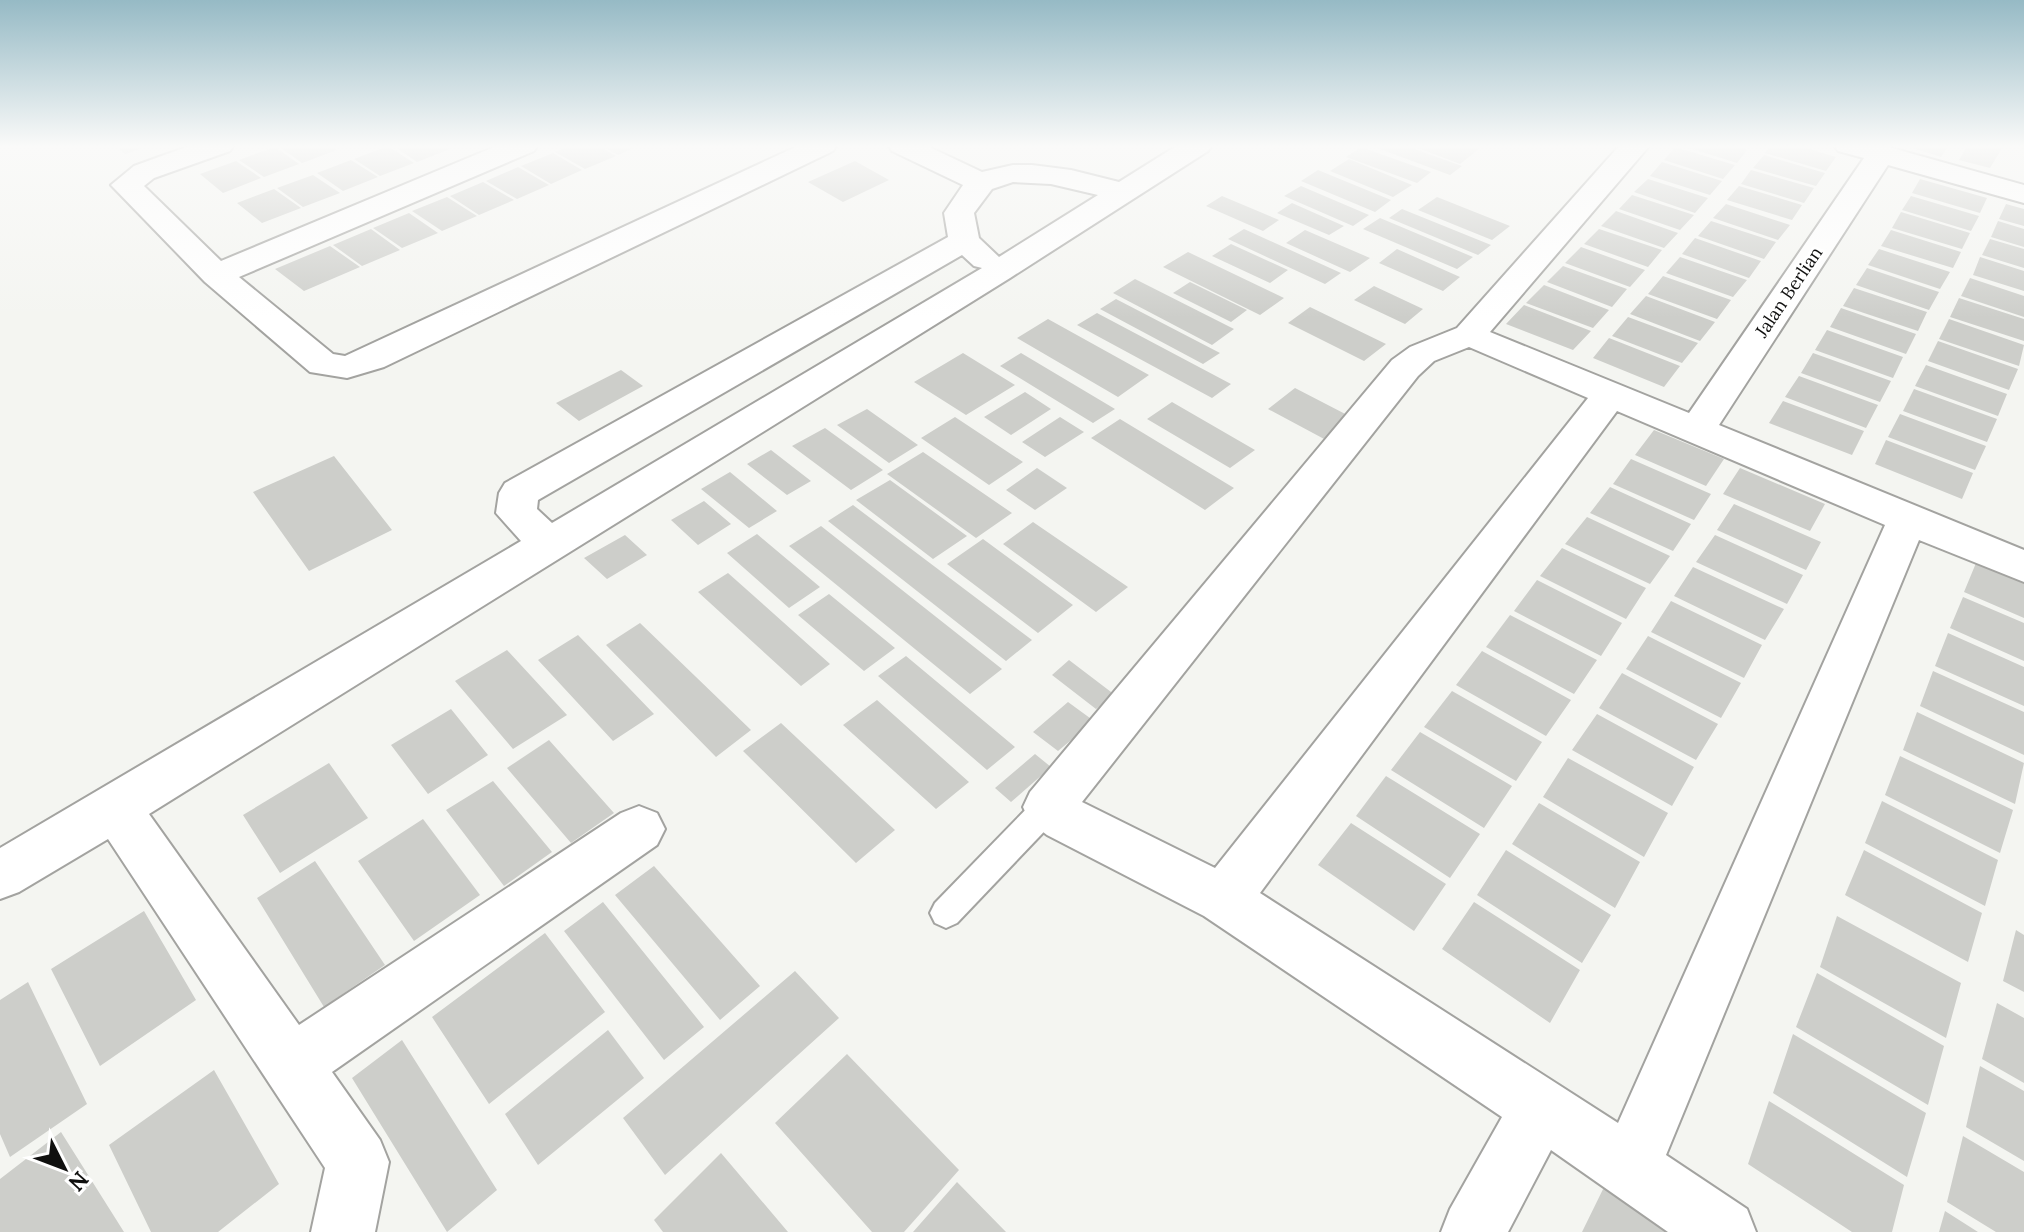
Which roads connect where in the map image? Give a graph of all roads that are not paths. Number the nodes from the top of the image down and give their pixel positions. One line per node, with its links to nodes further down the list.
1 (143, 202): 10 (street)
2 (388, 202): 10 (street)
3 (702, 202): 10 (street)
4 (967, 202): 8 (street)
5 (1087, 202): 9 (street)
6 (1585, 202): 11 (street)
7 (1849, 202): 13 (street, Jalan Berlian)
8 (964, 241): 9 (street); 15 (street)
9 (999, 271): 15 (street)
10 (216, 275)
11 (1469, 335): 12 (street); 17 (street)
12 (1611, 393): 13 (street); 21 (street)
13 (1697, 429): 14 (street)
14 (1907, 520): 16 (street); 25 (street)
15 (550, 544): 18 (street)
16 (2024, 567)
17 (1048, 807): 21 (street); 22 (lane)
18 (116, 808): 20 (street); 23 (street)
19 (639, 829): 23 (street)
20 (0, 875)
21 (1223, 899): 24 (street)
22 (946, 913)
23 (292, 1064): 26 (street)
24 (1541, 1107): 25 (street); 27 (street)
25 (1630, 1167): 28 (street)
26 (343, 1232)
27 (1473, 1232)
28 (1724, 1232)

